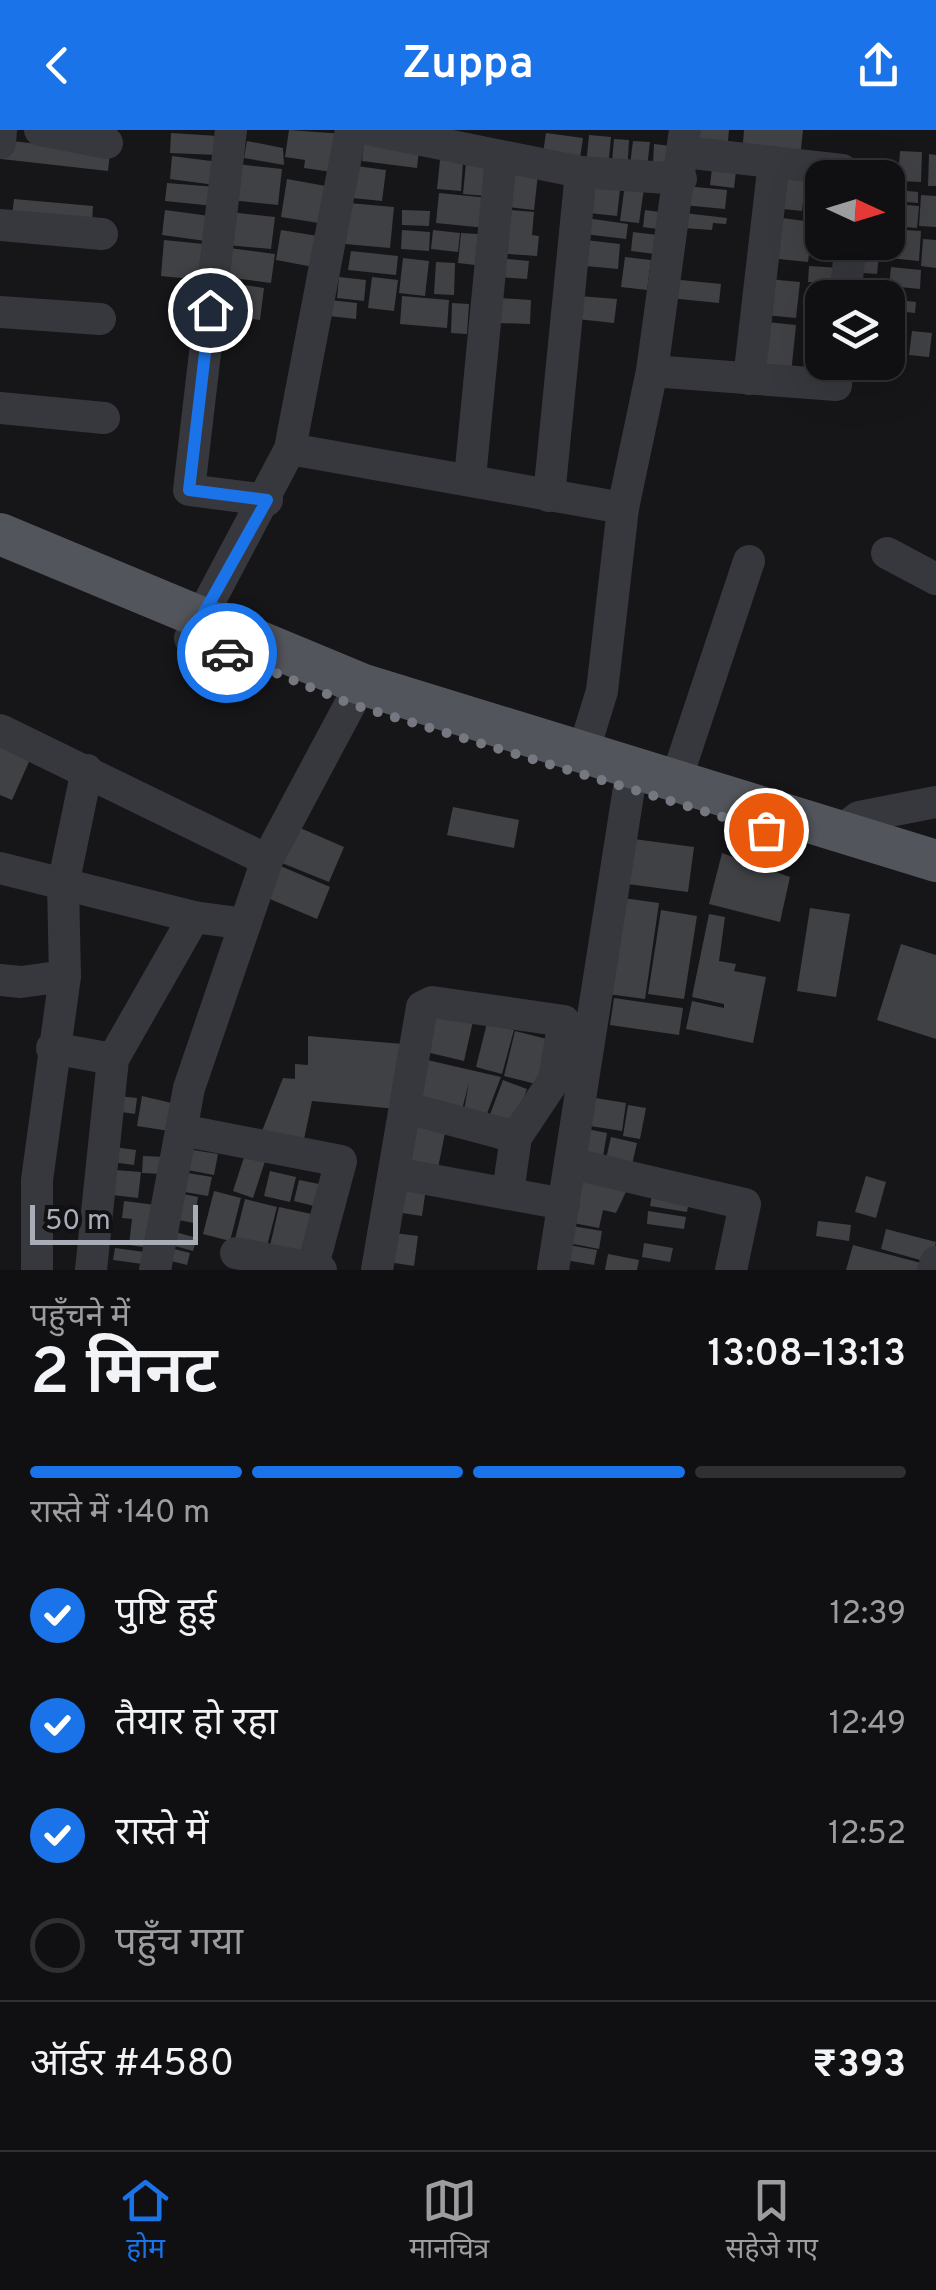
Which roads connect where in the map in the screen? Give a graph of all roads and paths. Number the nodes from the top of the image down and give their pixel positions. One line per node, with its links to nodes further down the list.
1 (2, 130): 6 (street)
2 (40, 130): 7 (street)
3 (232, 130): 25 (street)
4 (352, 130): 22 (street)
5 (372, 130): 9 (street)
6 (0, 143)
7 (107, 143)
8 (683, 154): 10 (street); 12 (street); 17 (street)
9 (500, 157): 12 (street); 23 (street)
10 (774, 162): 11 (street); 18 (street)
11 (805, 166)
12 (581, 172): 24 (street)
13 (0, 224): 14 (street)
14 (102, 234)
15 (0, 312): 16 (street)
16 (100, 319)
17 (652, 370): 18 (street); 26 (street)
18 (749, 379): 19 (street)
19 (836, 380)
20 (0, 408): 21 (street)
21 (104, 418)
22 (290, 449): 23 (street); 25 (street)
23 (470, 478): 24 (street)
24 (549, 496): 26 (street)
25 (267, 500): 32 (street)
26 (623, 508): 35 (street)
27 (0, 534): 32 (main road)
28 (887, 553): 31 (street)
29 (0, 557): 32 (main road)
30 (750, 561): 37 (street)
31 (936, 579)
32 (196, 629): 33 (main road)
33 (356, 694): 35 (main road); 37 (main road); 40 (street)
34 (0, 730): 36 (street)
35 (584, 753): 37 (main road)
36 (87, 770): 40 (street); 44 (street)
37 (647, 779): 39 (main road); 43 (main road); 49 (street)
38 (936, 802): 39 (street)
39 (841, 831): 41 (main road)
40 (267, 860): 46 (street)
41 (936, 860)
42 (0, 868): 44 (street)
43 (936, 883)
44 (63, 885): 45 (street); 47 (street)
45 (194, 916): 46 (street); 51 (street)
46 (245, 924): 53 (street)
47 (64, 976): 48 (street); 50 (street)
48 (7, 990)
49 (577, 1023): 52 (street); 54 (street); 55 (street)
50 (52, 1048): 51 (street); 62 (street)
51 (113, 1059): 63 (street)
52 (408, 1108): 54 (street); 56 (street)
53 (181, 1130): 61 (street); 64 (street)
54 (516, 1136): 57 (street)
55 (570, 1163): 58 (street); 67 (street)
56 (394, 1172): 57 (street); 65 (street)
57 (508, 1192): 58 (street)
58 (564, 1204): 66 (street)
59 (236, 1253): 61 (street)
60 (936, 1262): 68 (street)
61 (317, 1269)
62 (37, 1270)
63 (91, 1270)
64 (155, 1270)
65 (377, 1270)
66 (553, 1270)
67 (731, 1270)
68 (933, 1270)

